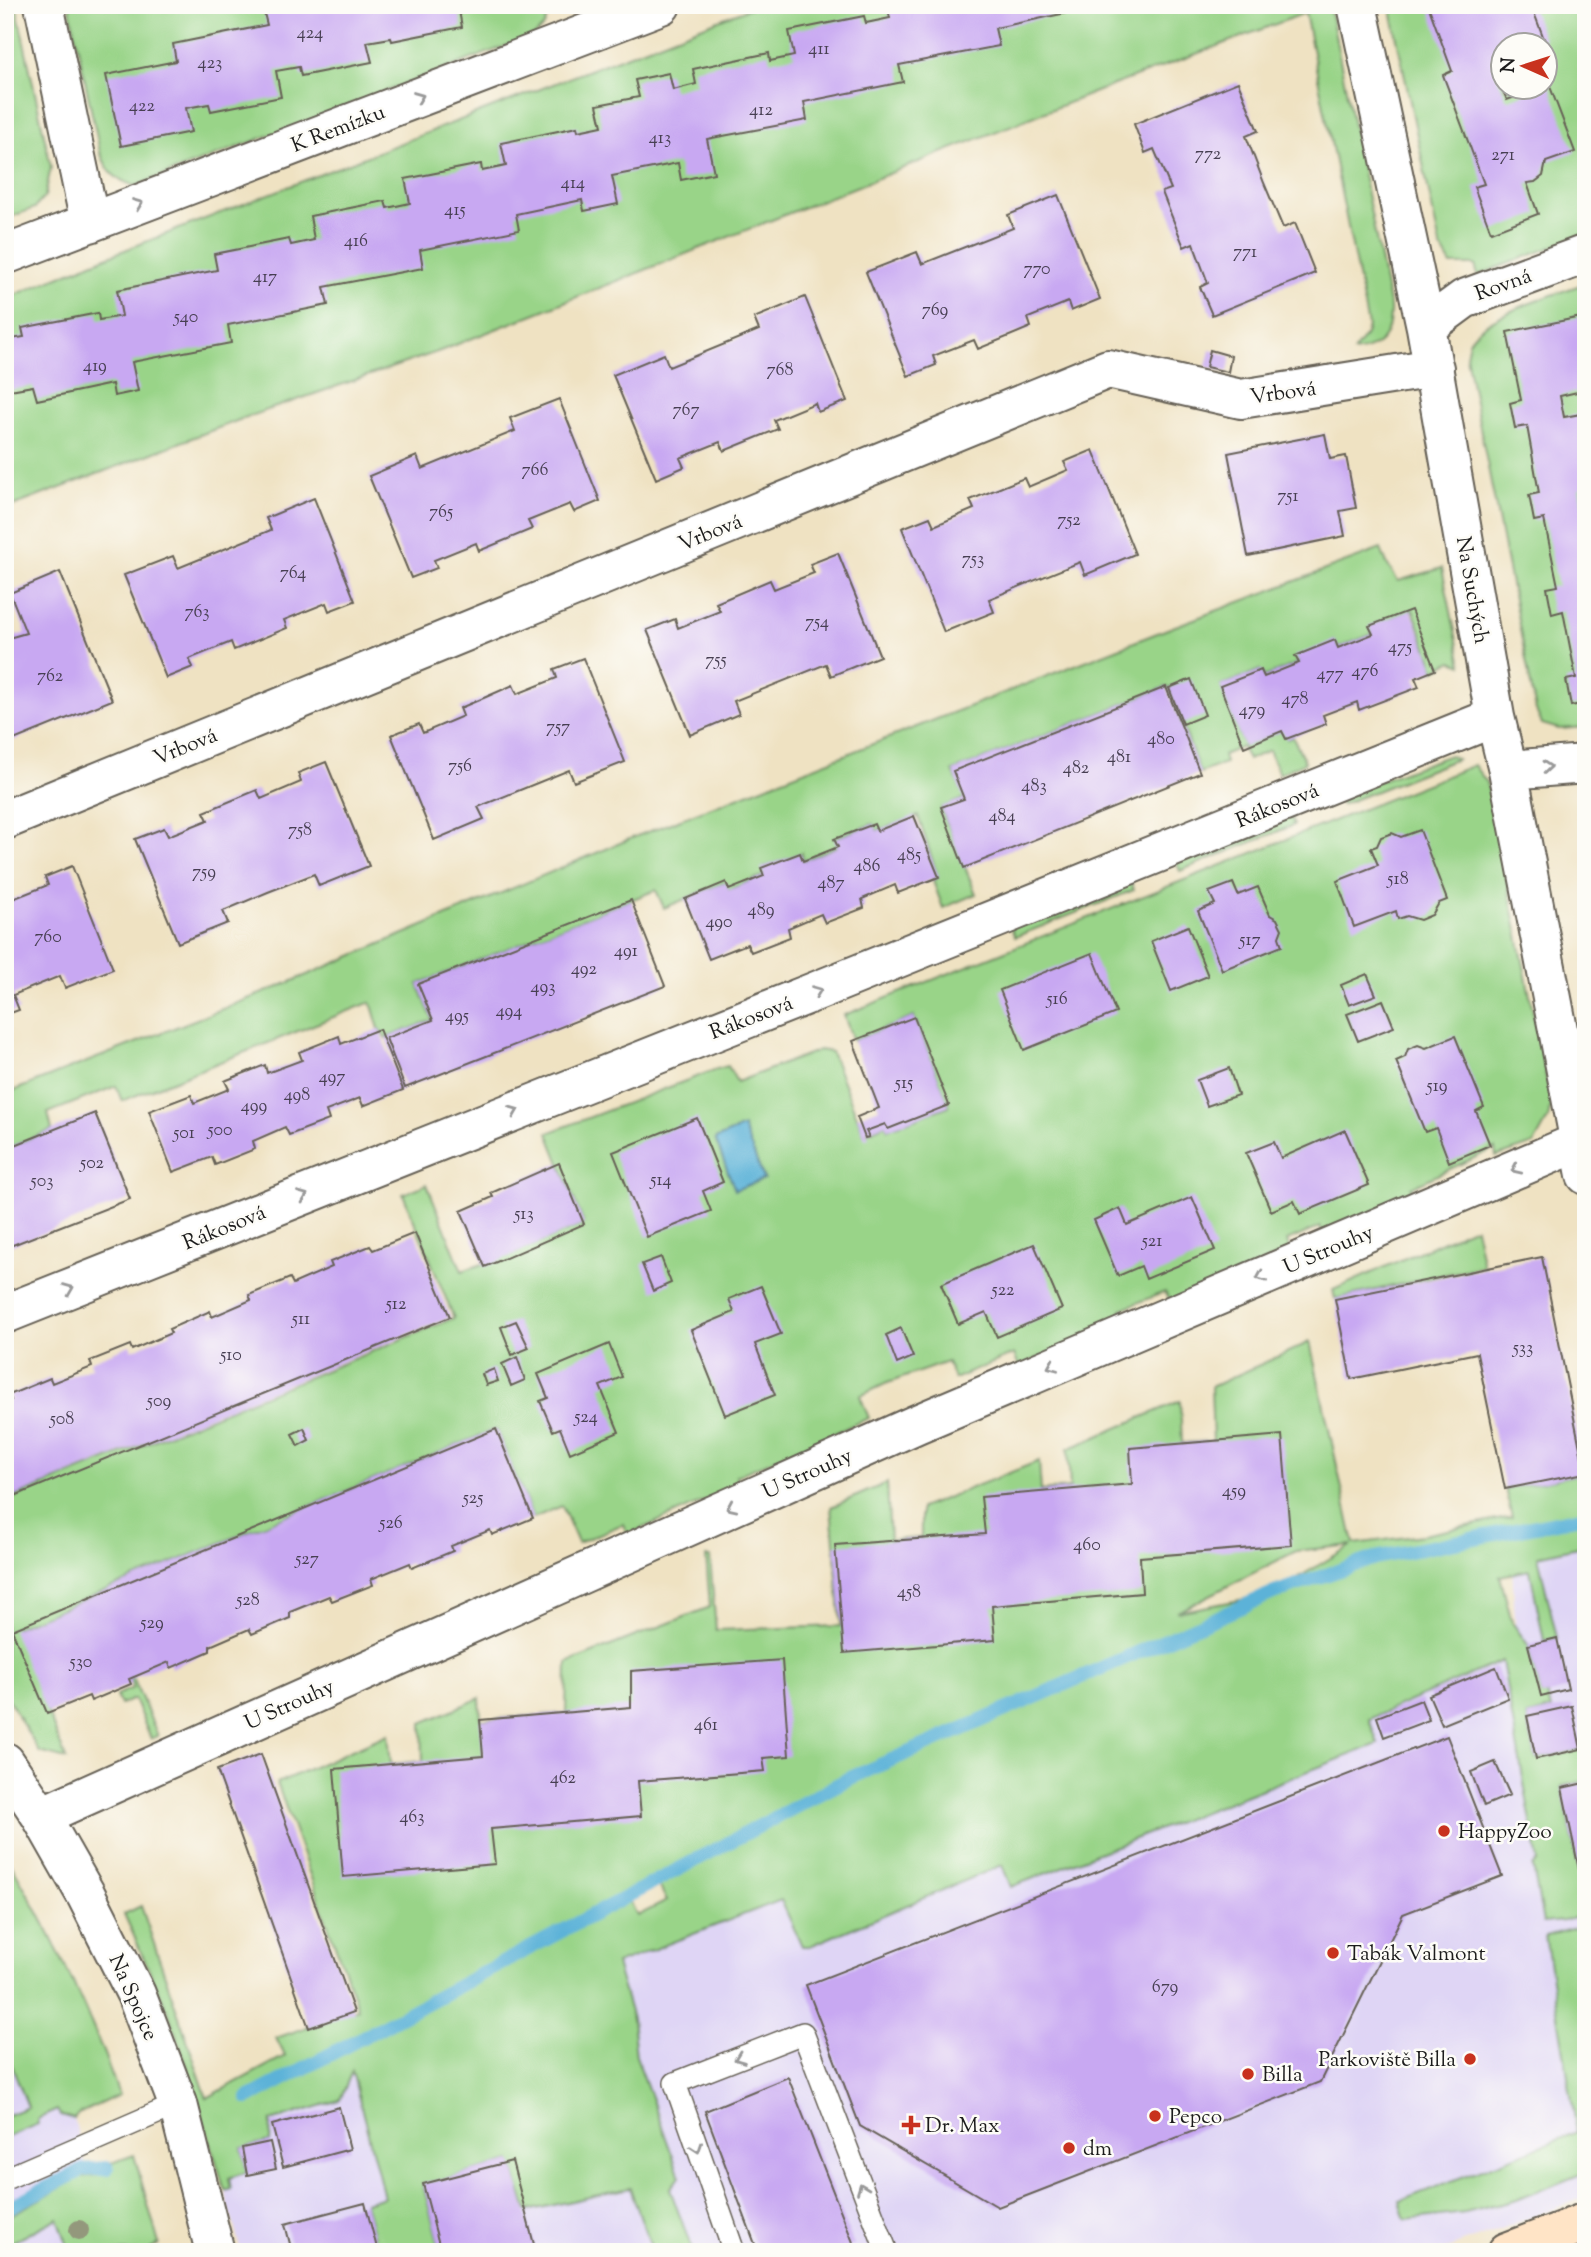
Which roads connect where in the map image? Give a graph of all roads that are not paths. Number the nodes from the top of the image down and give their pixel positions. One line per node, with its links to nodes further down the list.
1 (44, 5): 5 (street)
2 (661, 5): 4 (street, K Remízku)
3 (1357, 5): 8 (street, Na Suchých)
4 (583, 20): 5 (street, K Remízku, one-way to 4)
5 (90, 222): 7 (street, K Remízku)
6 (1586, 254): 8 (street, Rovná)
7 (5, 255)
8 (1426, 327): 9 (street, Na Suchých)
9 (1434, 368): 10 (street, Na Suchých); 13 (street, Vrbová)
10 (1495, 717): 12 (street, Na Suchých); 15 (street, Rákosová, one-way to 10)
11 (1586, 764): 12 (street, one-way to 11)
12 (1508, 770): 14 (street, Na Suchých)
13 (5, 820)
14 (1582, 1158): 17 (street, U Strouhy, one-way to 17)
15 (5, 1314)
16 (5, 1762): 17 (street, Na Spojce)
17 (41, 1816): 18 (street, Na Spojce)
18 (178, 2104): 19 (lane); 21 (street, Na Spojce)
19 (5, 2179)
20 (1586, 2222): 24 (main road)
21 (215, 2252)
22 (734, 2252): 23 (lane, one-way to 22)
23 (884, 2252)
24 (1507, 2252)

